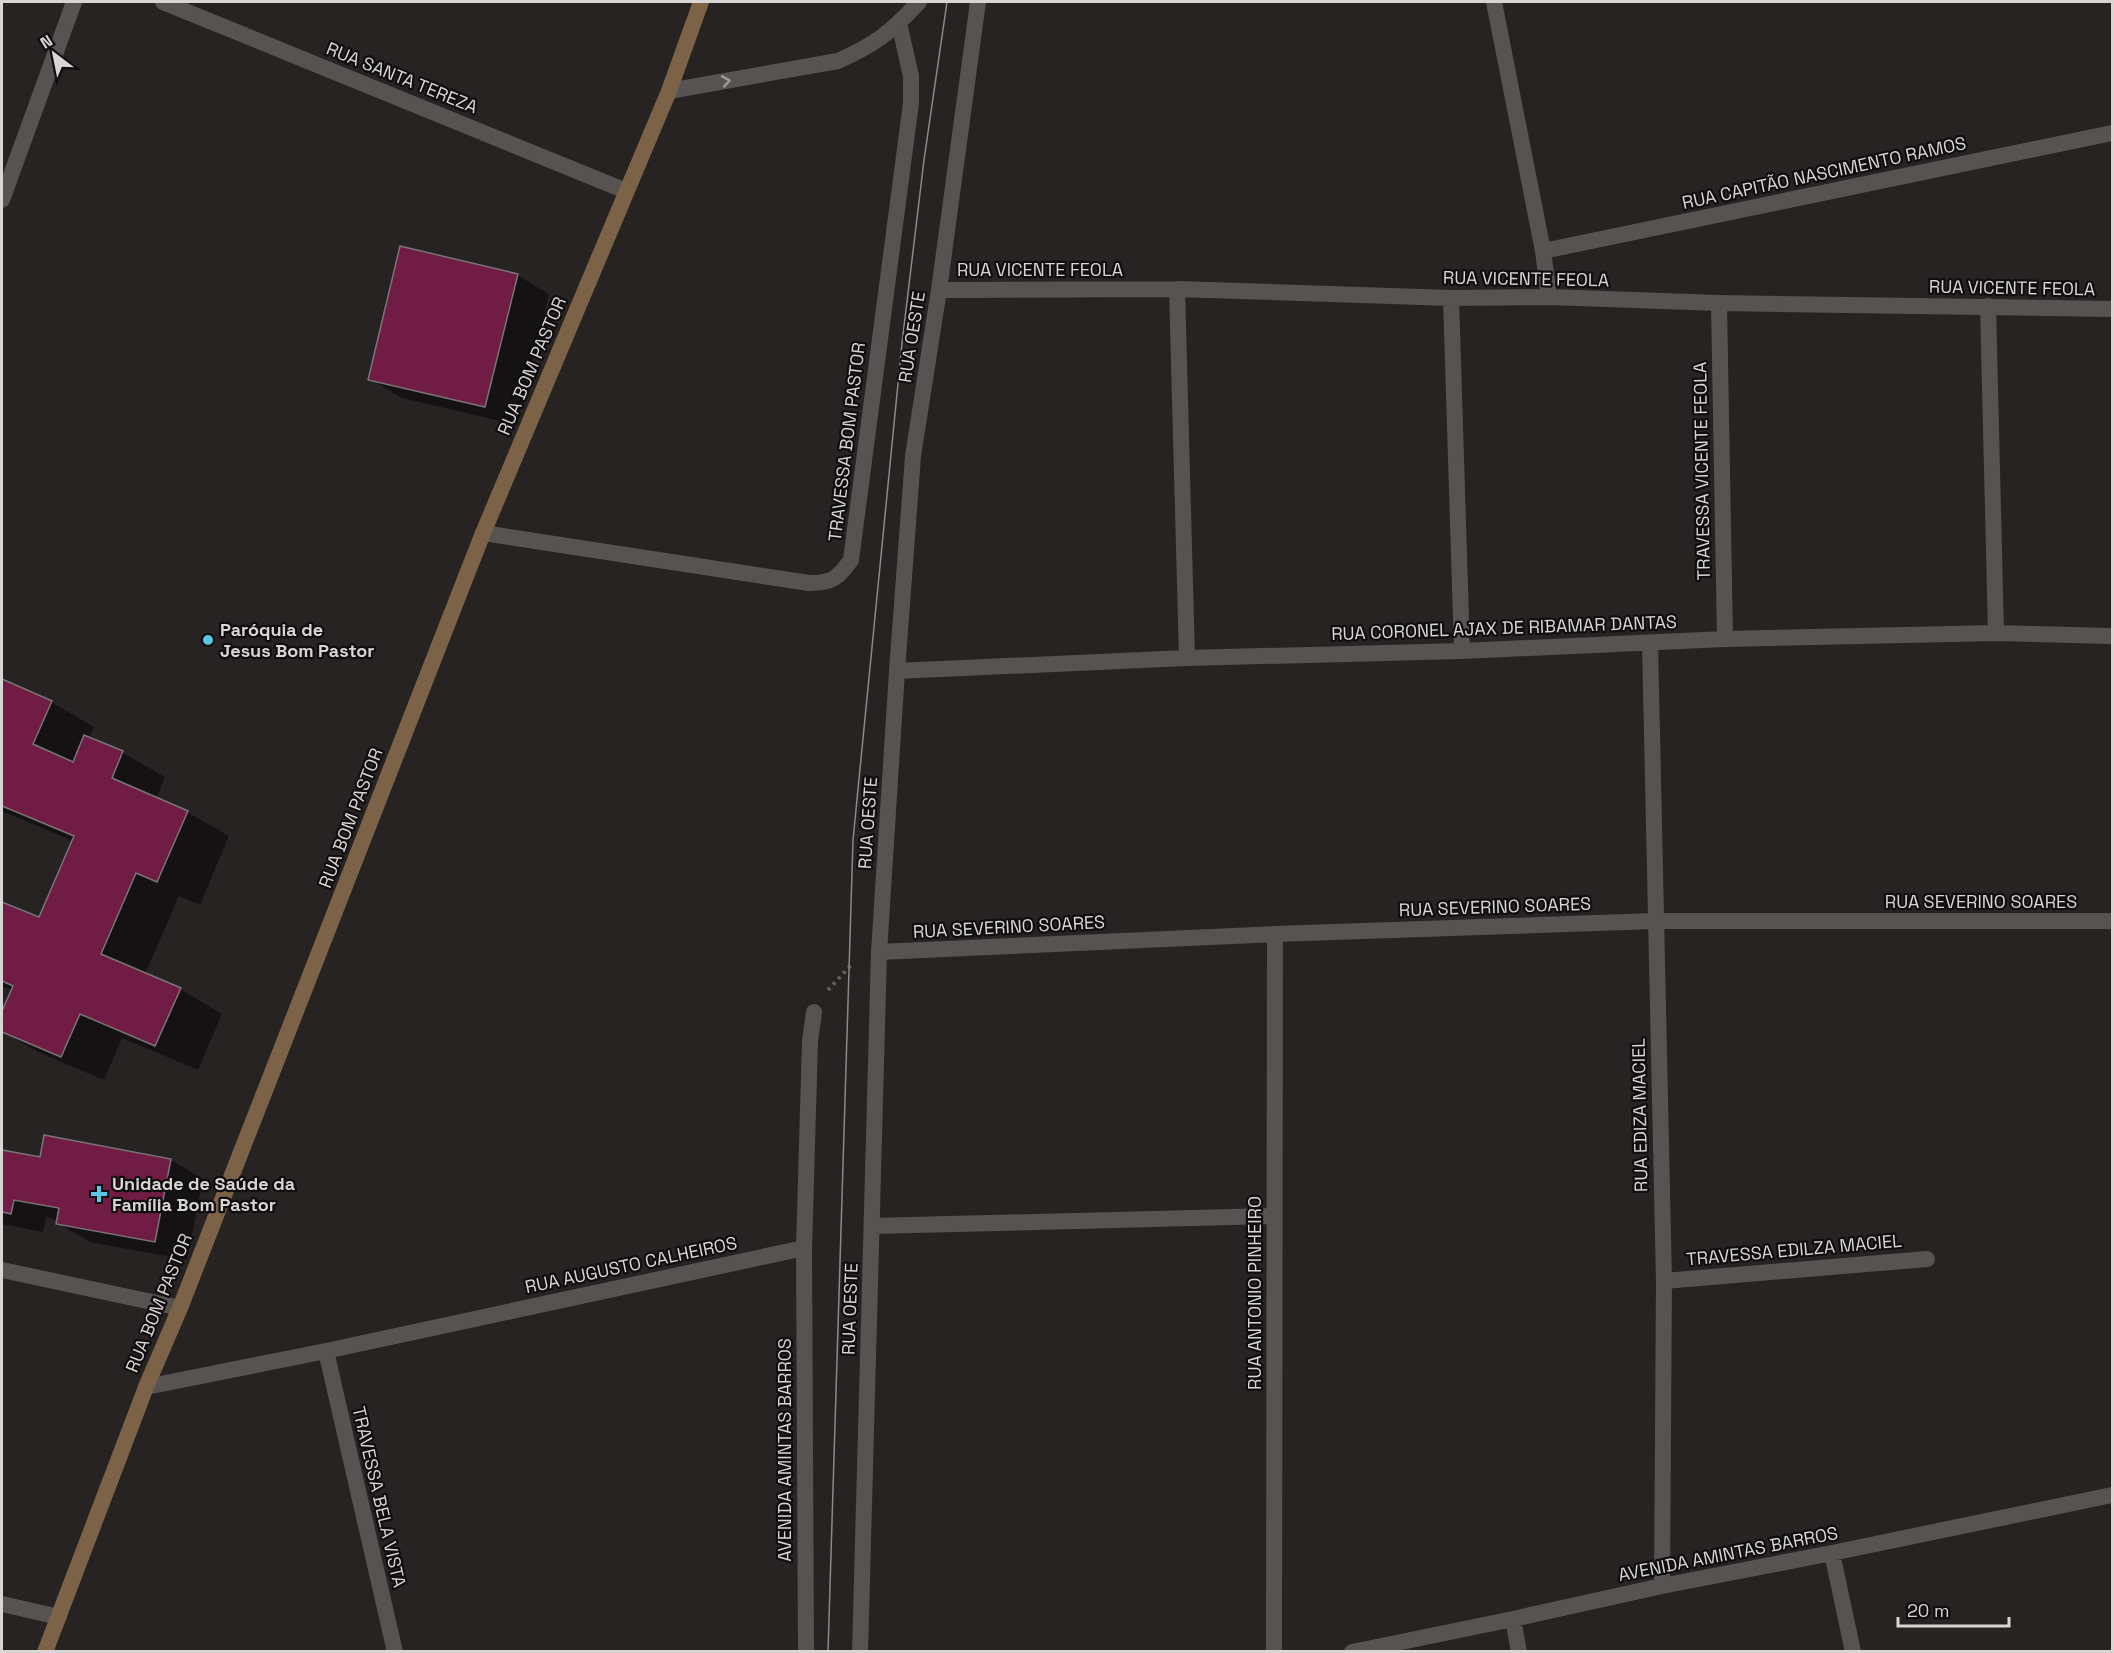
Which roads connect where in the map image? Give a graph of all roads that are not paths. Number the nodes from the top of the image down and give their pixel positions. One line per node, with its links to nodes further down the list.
1 (74, 2): 10 (street)
2 (163, 2): 11 (street, RUA SANTA TEREZA)
3 (700, 2): 8 (main road, RUA BOM PASTOR)
4 (919, 2): 7 (street)
5 (978, 2): 14 (street, RUA OESTE)
6 (1494, 2): 12 (street)
7 (899, 23): 8 (street, one-way to 7); 20 (street, TRAVESSA BOM PASTOR)
8 (669, 92): 11 (main road, RUA BOM PASTOR)
9 (2112, 133): 12 (street, RUA CAPITÃO NASCIMENTO RAMOS)
10 (3, 190)
11 (626, 191): 20 (main road, RUA BOM PASTOR)
12 (1543, 251): 15 (street)
13 (1176, 289): 14 (street, RUA VICENTE FEOLA); 16 (street, RUA VICENTE FEOLA); 26 (street)
14 (939, 291): 27 (street, RUA OESTE)
15 (1549, 297): 16 (street, RUA VICENTE FEOLA); 17 (street, RUA VICENTE FEOLA)
16 (1451, 298): 25 (street)
17 (1719, 303): 18 (street, RUA VICENTE FEOLA); 23 (street, TRAVESSA VICENTE FEOLA)
18 (1988, 306): 19 (street, RUA VICENTE FEOLA); 21 (street)
19 (2112, 309)
20 (483, 533): 39 (main road, RUA BOM PASTOR)
21 (1996, 633): 22 (street, RUA CORONEL AJAX DE RIBAMAR DANTAS); 23 (street, RUA CORONEL AJAX DE RIBAMAR DANTAS)
22 (2112, 636)
23 (1725, 639): 24 (street, RUA CORONEL AJAX DE RIBAMAR DANTAS)
24 (1650, 643): 25 (street, RUA CORONEL AJAX DE RIBAMAR DANTAS); 28 (street, RUA EDIZA MACIEL)
25 (1462, 651): 26 (street, RUA CORONEL AJAX DE RIBAMAR DANTAS)
26 (1187, 658): 27 (street, RUA CORONEL AJAX DE RIBAMAR DANTAS)
27 (897, 671): 31 (street, RUA OESTE)
28 (1655, 921): 29 (street, RUA SEVERINO SOARES); 30 (street, RUA SEVERINO SOARES); 38 (street, RUA EDIZA MACIEL)
29 (2112, 921)
30 (1275, 934): 31 (street, RUA SEVERINO SOARES); 33 (street, RUA ANTONIO PINHEIRO)
31 (879, 952): 34 (street, RUA OESTE)
32 (814, 1012): 35 (street)
33 (1275, 1216): 34 (street); 52 (street, RUA ANTONIO PINHEIRO)
34 (872, 1226): 51 (street, RUA OESTE)
35 (804, 1248): 40 (street, RUA AUGUSTO CALHEIROS); 50 (street, AVENIDA AMINTAS BARROS)
36 (1927, 1259): 38 (street, TRAVESSA EDILZA MACIEL)
37 (2, 1270): 39 (street)
38 (1664, 1281): 44 (street, RUA EDIZA MACIEL)
39 (180, 1308): 41 (main road, RUA BOM PASTOR)
40 (326, 1351): 41 (street, RUA AUGUSTO CALHEIROS); 49 (street, TRAVESSA BELA VISTA)
41 (146, 1387): 46 (main road, RUA BOM PASTOR)
42 (2112, 1494): 43 (street, AVENIDA AMINTAS BARROS)
43 (1832, 1553): 44 (street, AVENIDA AMINTAS BARROS); 55 (street)
44 (1662, 1586): 47 (street, AVENIDA AMINTAS BARROS)
45 (2, 1604): 46 (street)
46 (59, 1617): 48 (main road, RUA BOM PASTOR)
47 (1513, 1619): 53 (street, AVENIDA AMINTAS BARROS); 54 (street)
48 (45, 1652)
49 (395, 1652)
50 (806, 1652)
51 (860, 1652)
52 (1274, 1652)
53 (1352, 1652)
54 (1519, 1652)
55 (1853, 1652)

